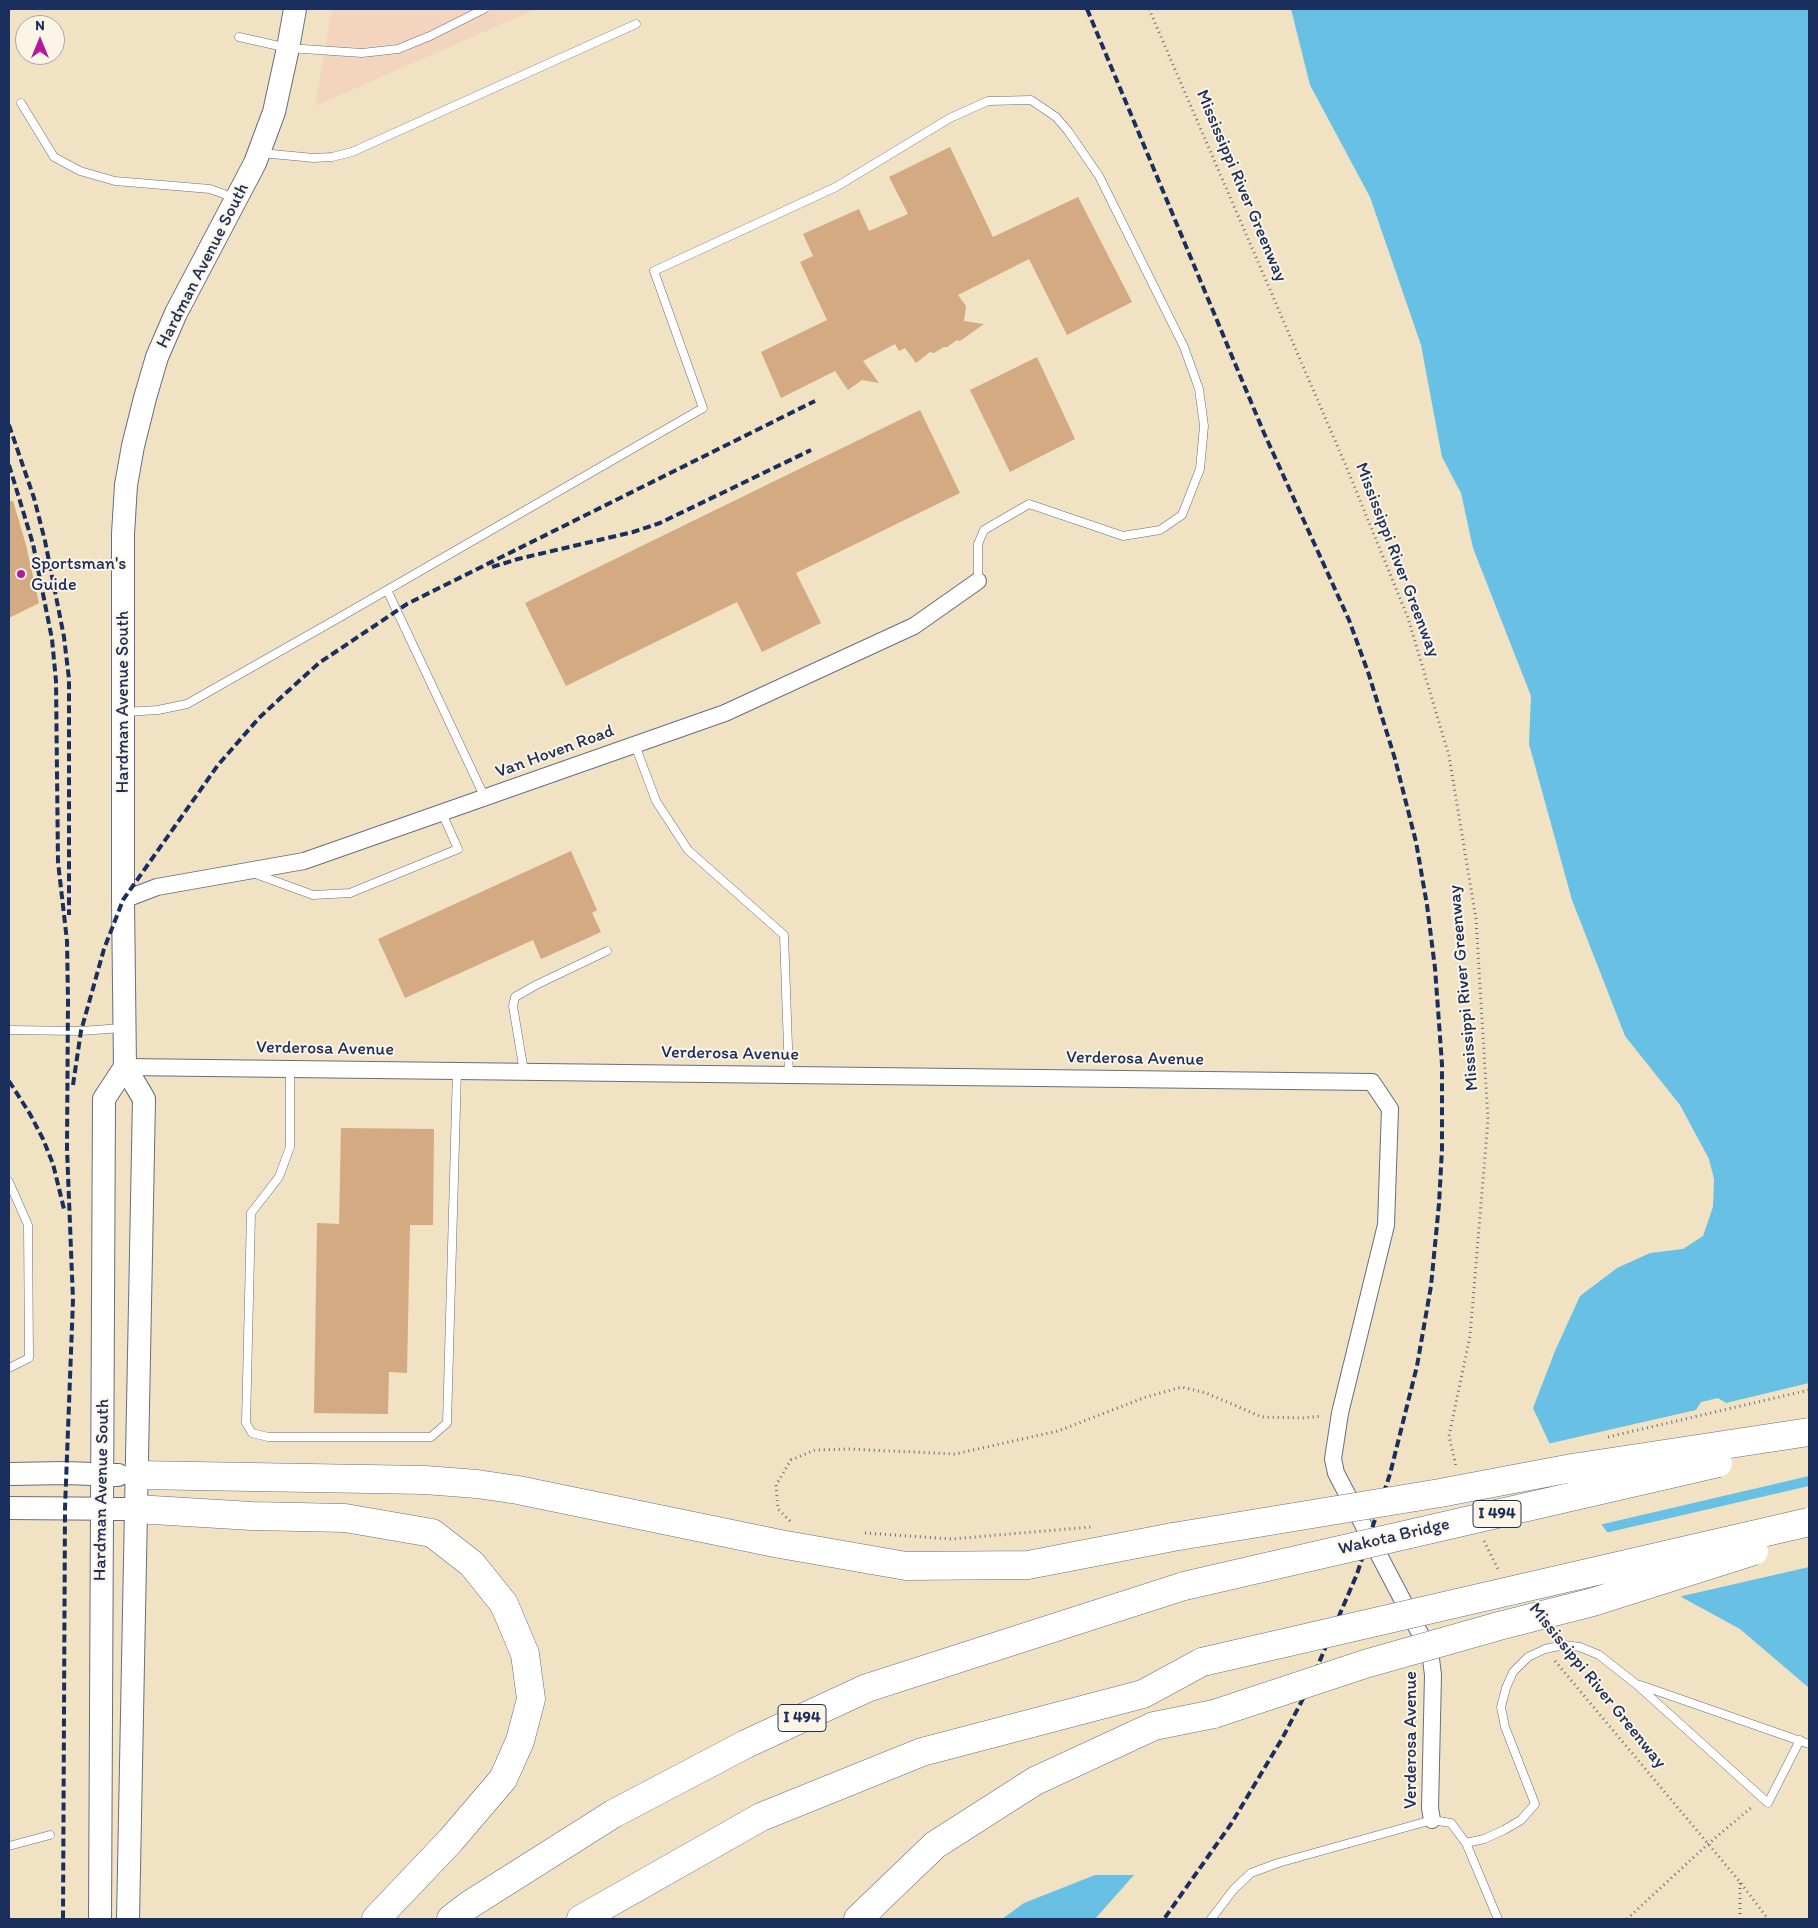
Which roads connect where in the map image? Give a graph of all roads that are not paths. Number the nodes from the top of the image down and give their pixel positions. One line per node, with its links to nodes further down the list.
1 (295, 9): 5 (street, Hardman Avenue South)
2 (484, 9): 5 (lane)
3 (636, 24): 7 (lane)
4 (239, 38): 5 (lane)
5 (288, 48): 7 (street, Hardman Avenue South)
6 (21, 103): 8 (lane)
7 (259, 153): 8 (street, Hardman Avenue South)
8 (236, 199): 11 (street, Hardman Avenue South)
9 (978, 580): 10 (lane); 12 (street, Van Hoven Road)
10 (387, 590): 11 (lane); 13 (lane)
11 (123, 712): 16 (street, Hardman Avenue South)
12 (635, 745): 13 (street, Van Hoven Road); 24 (lane)
13 (485, 798): 14 (street, Van Hoven Road)
14 (442, 813): 15 (street, Van Hoven Road); 15 (lane)
15 (246, 871): 16 (street, Van Hoven Road)
16 (123, 900): 18 (street, Hardman Avenue South)
17 (607, 951): 23 (lane)
18 (124, 1027): 19 (lane); 20 (street, Hardman Avenue South)
19 (9, 1030)
20 (125, 1067): 21 (street, Verderosa Avenue); 30 (street, Hardman Avenue South); 31 (street, Hardman Avenue South)
21 (290, 1069): 22 (street, Verderosa Avenue); 22 (lane)
22 (457, 1071): 23 (street, Verderosa Avenue)
23 (524, 1072): 24 (street, Verderosa Avenue)
24 (789, 1075): 40 (street, Verderosa Avenue)
25 (9, 1182): 26 (lane)
26 (9, 1368)
27 (1809, 1432): 31 (highway, bridge)
28 (1809, 1442): 47 (highway, Wakota Bridge / I 494, bridge)
29 (9, 1474): 30 (street)
30 (103, 1474): 31 (street); 33 (street, Hardman Avenue South)
31 (136, 1475): 34 (street, Hardman Avenue South)
32 (9, 1508): 33 (street)
33 (102, 1509): 34 (street); 44 (street, Hardman Avenue South)
34 (136, 1509): 45 (street, Hardman Avenue South); 46 (highway)
35 (1809, 1522): 48 (highway, bridge)
36 (1809, 1534): 49 (highway, bridge)
37 (1636, 1684): 38 (lane); 38 (lane); 42 (lane)
38 (1800, 1740): 39 (lane)
39 (1809, 1744)
40 (1432, 1820): 42 (lane); 50 (lane)
41 (50, 1835): 43 (lane)
42 (1466, 1843): 51 (lane)
43 (9, 1846)
44 (100, 1919)
45 (128, 1919)
46 (376, 1919)
47 (451, 1919)
48 (581, 1919)
49 (858, 1919)
50 (1212, 1919)
51 (1498, 1919)

